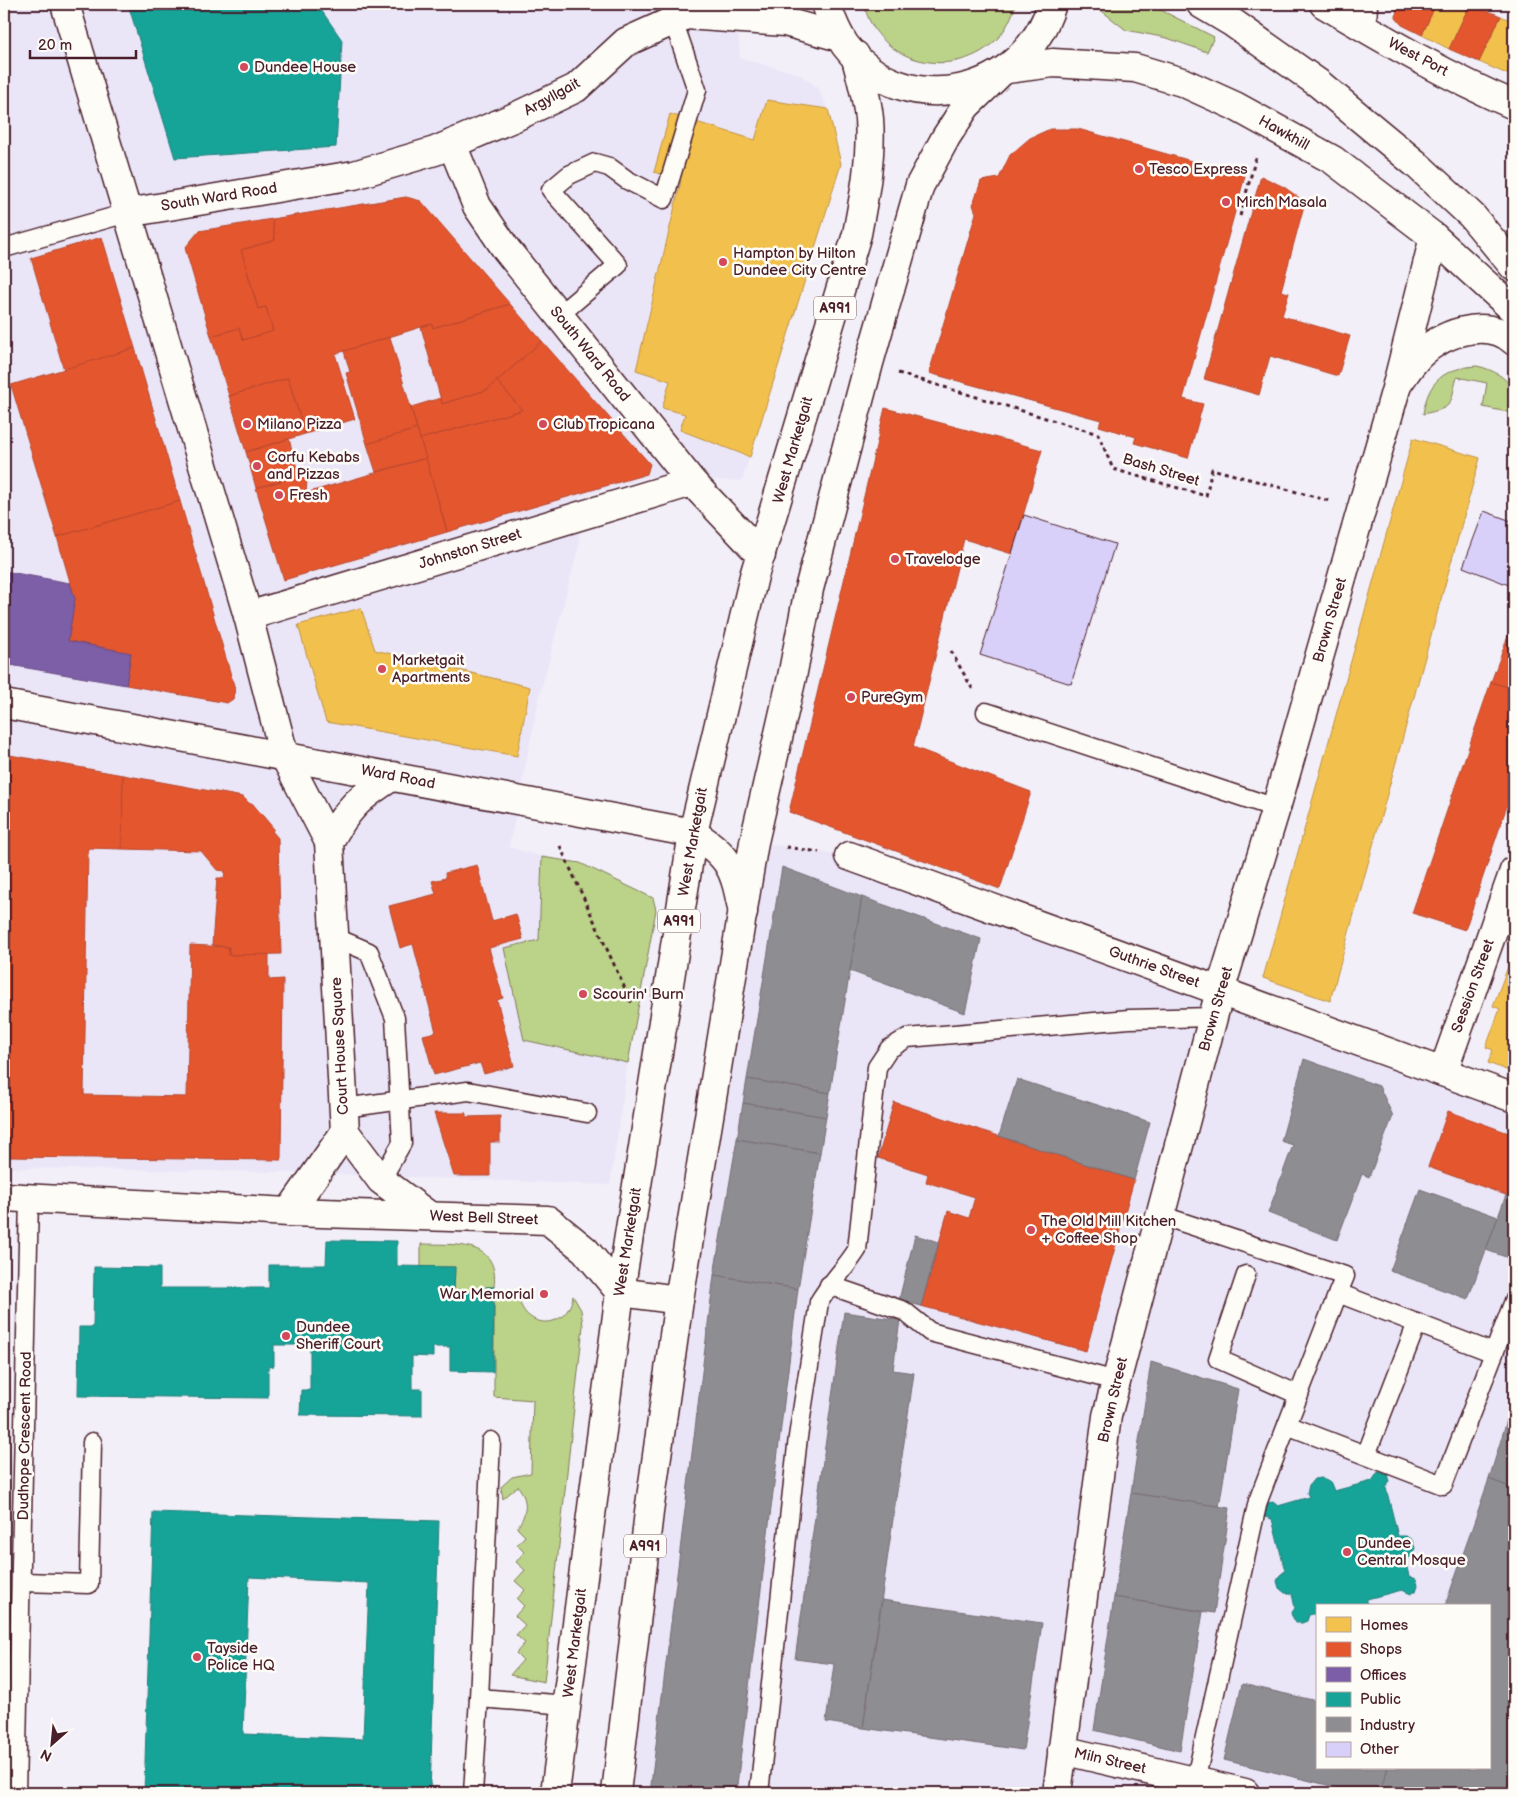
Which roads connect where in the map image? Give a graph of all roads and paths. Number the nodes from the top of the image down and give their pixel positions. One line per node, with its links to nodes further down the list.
1 (65, 4): 13 (street, Court House Square)
2 (826, 4): 8 (street, West Marketgait)
3 (1052, 4): 9 (street)
4 (1200, 4): 17 (street)
5 (1324, 4): 7 (street, West Port)
6 (688, 13): 8 (street, Argyllgait); 11 (street, Argyllgait); 19 (lane)
7 (1368, 17): 10 (street, West Port)
8 (847, 46): 9 (street); 25 (street, West Marketgait / A991)
9 (1002, 72): 15 (street, Hawkhill); 21 (street, A991)
10 (1514, 105)
11 (443, 148): 13 (street, South Ward Road); 19 (street, South Ward Road)
12 (1256, 157): 14 (path)
13 (127, 213): 16 (lane, South Ward Road); 26 (street, Court House Square)
14 (1240, 216)
15 (1434, 237): 18 (street, Hawkhill); 22 (street, Brown Street)
16 (4, 248)
17 (1514, 267)
18 (1514, 310)
19 (559, 315): 23 (street, South Ward Road)
20 (1514, 341): 22 (street)
21 (869, 363): 24 (path, Bash Street); 35 (street, A991)
22 (1397, 384): 24 (street, Brown Street)
23 (692, 482): 25 (street, South Ward Road); 26 (street, Johnston Street)
24 (1360, 510): 32 (street, Brown Street)
25 (762, 555): 33 (street, West Marketgait / A991)
26 (248, 616): 30 (street, Court House Square)
27 (951, 651): 29 (path)
28 (4, 704): 30 (street, Ward Road)
29 (986, 712): 32 (lane)
30 (284, 755): 31 (street, Ward Road); 34 (street, Court House Square)
31 (394, 776): 33 (street, Ward Road); 34 (street)
32 (1276, 808): 41 (street, Brown Street)
33 (693, 833): 39 (street, Ward Road); 55 (street, West Marketgait / A991)
34 (329, 842): 40 (street, Court House Square)
35 (754, 842): 37 (path); 39 (street, A991)
36 (560, 846): 42 (path)
37 (850, 856): 41 (street, Guthrie Street)
38 (1514, 871): 43 (street, Session Street)
39 (743, 913): 57 (street, A991)
40 (334, 937): 45 (lane); 47 (street, Court House Square)
41 (1216, 1004): 43 (street, Guthrie Street); 52 (street, Brown Street); 54 (lane)
42 (636, 1013)
43 (1443, 1072): 44 (street, Guthrie Street)
44 (1514, 1098)
45 (400, 1100): 46 (lane); 47 (lane); 48 (lane)
46 (587, 1113)
47 (345, 1120): 48 (street, Court House Square); 50 (street)
48 (381, 1180): 51 (street, Court House Square)
49 (16, 1198): 50 (street, West Bell Street); 67 (lane, Dudhope Crescent Road)
50 (289, 1212): 51 (street, West Bell Street)
51 (428, 1215): 55 (street, West Bell Street)
52 (1160, 1215): 56 (lane); 61 (street, Brown Street)
53 (1246, 1275): 62 (lane)
54 (829, 1285): 61 (lane); 76 (lane)
55 (620, 1292): 57 (street); 69 (street, West Marketgait / A991)
56 (1338, 1293): 59 (lane); 62 (lane)
57 (679, 1300): 75 (street, A991)
58 (1514, 1301): 60 (lane)
59 (1417, 1323): 60 (lane); 66 (lane)
60 (1494, 1352): 66 (lane)
61 (1116, 1381): 70 (street, Brown Street)
62 (1299, 1395): 63 (lane)
63 (1287, 1425): 66 (lane); 71 (lane)
64 (491, 1441): 68 (lane)
65 (92, 1442): 67 (lane)
66 (1366, 1455)
67 (22, 1582): 72 (lane, Dudhope Crescent Road)
68 (480, 1698): 69 (lane); 73 (lane)
69 (566, 1705): 74 (street, West Marketgait / A991)
70 (1062, 1750): 71 (street, Miln Street); 77 (street, Brown Street)
71 (1196, 1782): 78 (street, Miln Street)
72 (16, 1793)
73 (473, 1793)
74 (555, 1793)
75 (616, 1793)
76 (759, 1793)
77 (1057, 1793)
78 (1245, 1793)

